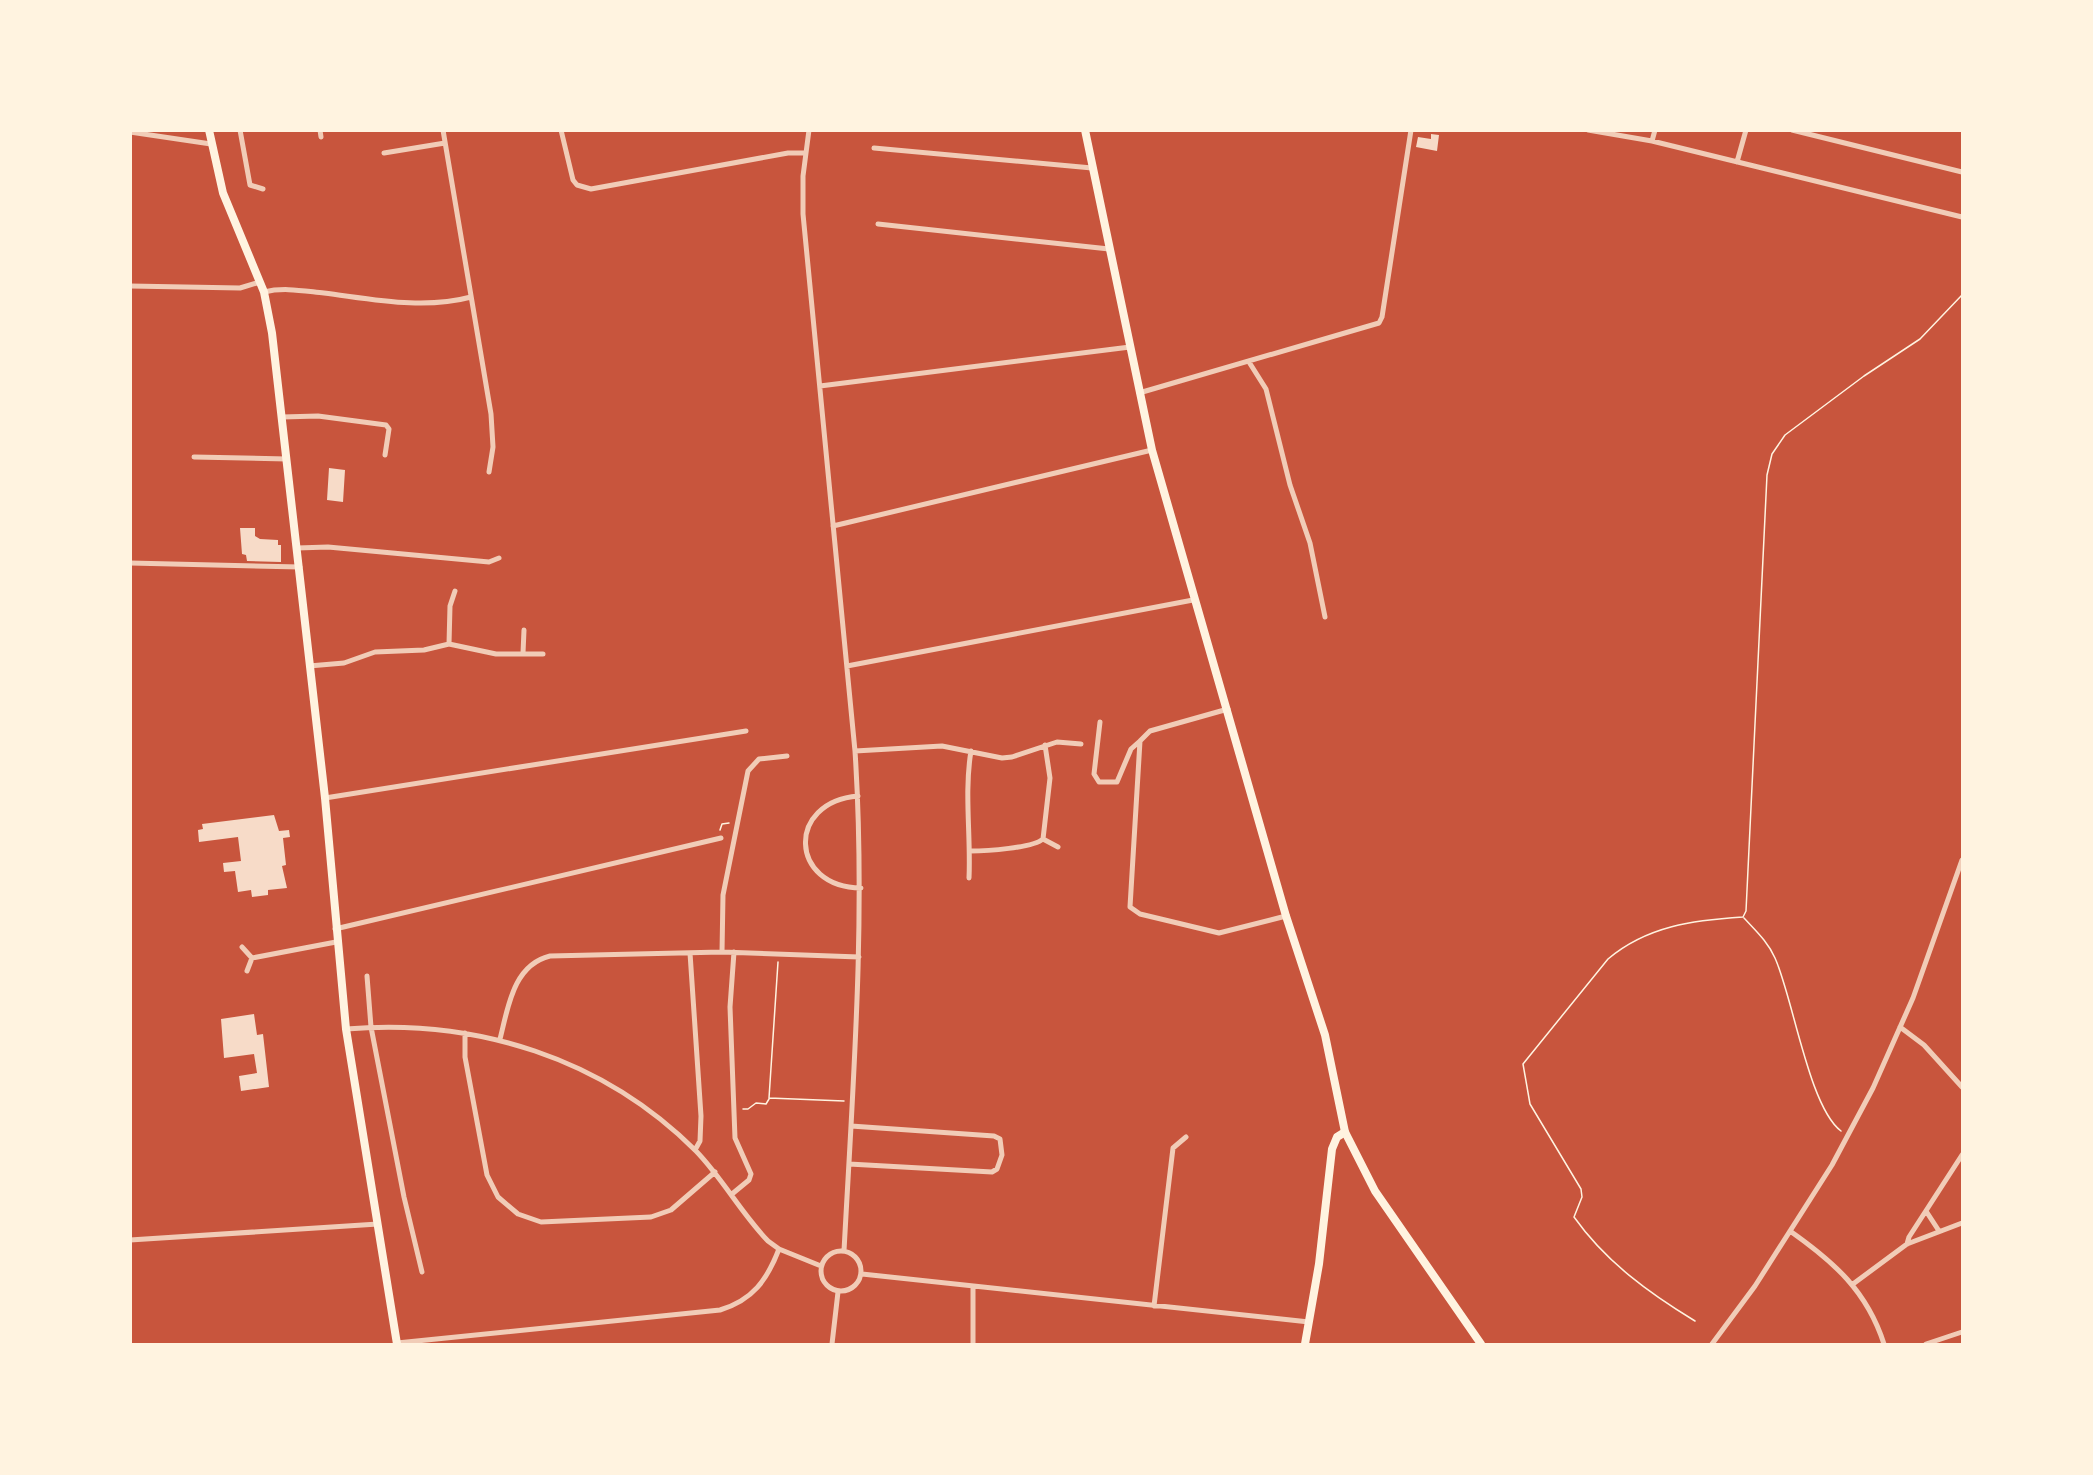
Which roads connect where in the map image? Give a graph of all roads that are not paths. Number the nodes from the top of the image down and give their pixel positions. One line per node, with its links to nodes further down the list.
1 (209, 130): 16 (main road)
2 (240, 130): 23 (street)
3 (443, 130): 15 (street)
4 (561, 130): 19 (street)
5 (809, 130): 19 (street)
6 (1085, 130): 21 (main road)
7 (1411, 130): 32 (street)
8 (1588, 130): 13 (street)
9 (1654, 130): 14 (street)
10 (1746, 130): 20 (street)
11 (1792, 130): 22 (street)
12 (130, 132): 16 (street)
13 (1614, 132): 14 (street)
14 (1652, 141): 20 (street)
15 (445, 143): 18 (street); 30 (street)
16 (211, 144): 27 (main road)
17 (874, 148): 21 (street)
18 (384, 153)
19 (805, 153): 33 (street)
20 (1737, 162): 24 (street)
21 (1092, 168): 26 (main road)
22 (1962, 172)
23 (263, 189)
24 (1962, 217)
25 (878, 224): 26 (street)
26 (1108, 249): 31 (main road)
27 (260, 282): 28 (street); 29 (main road)
28 (130, 286)
29 (264, 292): 30 (street); 35 (main road)
30 (471, 297): 40 (street)
31 (1130, 347): 33 (street); 34 (main road)
32 (1249, 362): 34 (street); 48 (street)
33 (820, 386): 41 (street)
34 (1139, 393): 36 (main road)
35 (282, 417): 37 (street); 39 (main road)
36 (1152, 450): 41 (street); 47 (main road)
37 (385, 455)
38 (194, 457): 39 (street)
39 (287, 459): 42 (main road)
40 (489, 472)
41 (833, 526): 54 (street)
42 (297, 548): 43 (street); 45 (main road)
43 (499, 558)
44 (130, 563): 45 (street)
45 (300, 567): 53 (main road)
46 (455, 591): 50 (street)
47 (1193, 600): 54 (street); 55 (main road)
48 (1325, 617)
49 (524, 630): 51 (street)
50 (449, 644): 51 (street); 53 (street)
51 (523, 653): 52 (street)
52 (543, 654)
53 (309, 666): 65 (main road)
54 (847, 666): 61 (street)
55 (1227, 709): 58 (street); 73 (main road)
56 (1100, 722): 58 (street)
57 (746, 731): 65 (street)
58 (1140, 741): 73 (street)
59 (1081, 744): 60 (street)
60 (1045, 745): 62 (street); 67 (street)
61 (855, 751): 62 (street); 64 (street)
62 (971, 751): 69 (street)
63 (787, 756): 77 (street)
64 (858, 796): 72 (street); 72 (street)
65 (325, 798): 74 (main road)
66 (721, 838): 74 (street)
67 (1043, 839): 68 (street); 69 (street)
68 (1058, 847)
69 (970, 850): 71 (street)
70 (1962, 860): 85 (street)
71 (969, 878)
72 (861, 888): 80 (street)
73 (1286, 916): 91 (main road)
74 (335, 929): 75 (main road)
75 (336, 942): 81 (street); 86 (main road)
76 (242, 947): 81 (street)
77 (722, 952): 78 (street); 79 (street)
78 (734, 952): 80 (street); 97 (street)
79 (690, 953): 88 (street); 93 (street)
80 (859, 957): 90 (street)
81 (252, 958): 82 (street)
82 (248, 971)
83 (367, 976): 84 (street)
84 (371, 1027): 86 (street); 87 (street); 108 (street)
85 (1900, 1027): 89 (street); 101 (street)
86 (346, 1029): 100 (main road)
87 (465, 1033): 88 (street); 96 (street)
88 (500, 1039): 93 (street)
89 (1962, 1087)
90 (850, 1125): 95 (street); 95 (street)
91 (1345, 1132): 114 (main road); 120 (main road)
92 (1186, 1137): 113 (street)
93 (695, 1150): 96 (street)
94 (1962, 1155): 98 (street)
95 (849, 1164): 106 (street)
96 (715, 1172): 97 (street)
97 (732, 1194): 105 (street)
98 (1926, 1212): 102 (street); 104 (street)
99 (1962, 1223): 102 (street)
100 (378, 1224): 103 (street); 116 (main road)
101 (1790, 1231): 110 (street); 121 (street)
102 (1939, 1231): 104 (street)
103 (130, 1240)
104 (1908, 1244): 110 (street)
105 (779, 1249): 107 (street); 116 (street)
106 (844, 1251): 107 (street); 109 (street)
107 (821, 1266): 112 (street)
108 (422, 1272)
109 (862, 1274): 111 (street); 112 (street)
110 (1853, 1284): 122 (street)
111 (973, 1287): 113 (street); 118 (street)
112 (838, 1292): 117 (street)
113 (1154, 1306): 114 (street)
114 (1309, 1322): 119 (main road)
115 (1962, 1332): 123 (street)
116 (397, 1344)
117 (832, 1344)
118 (973, 1344)
119 (1305, 1344)
120 (1481, 1344)
121 (1712, 1344)
122 (1884, 1344)
123 (1926, 1344)

